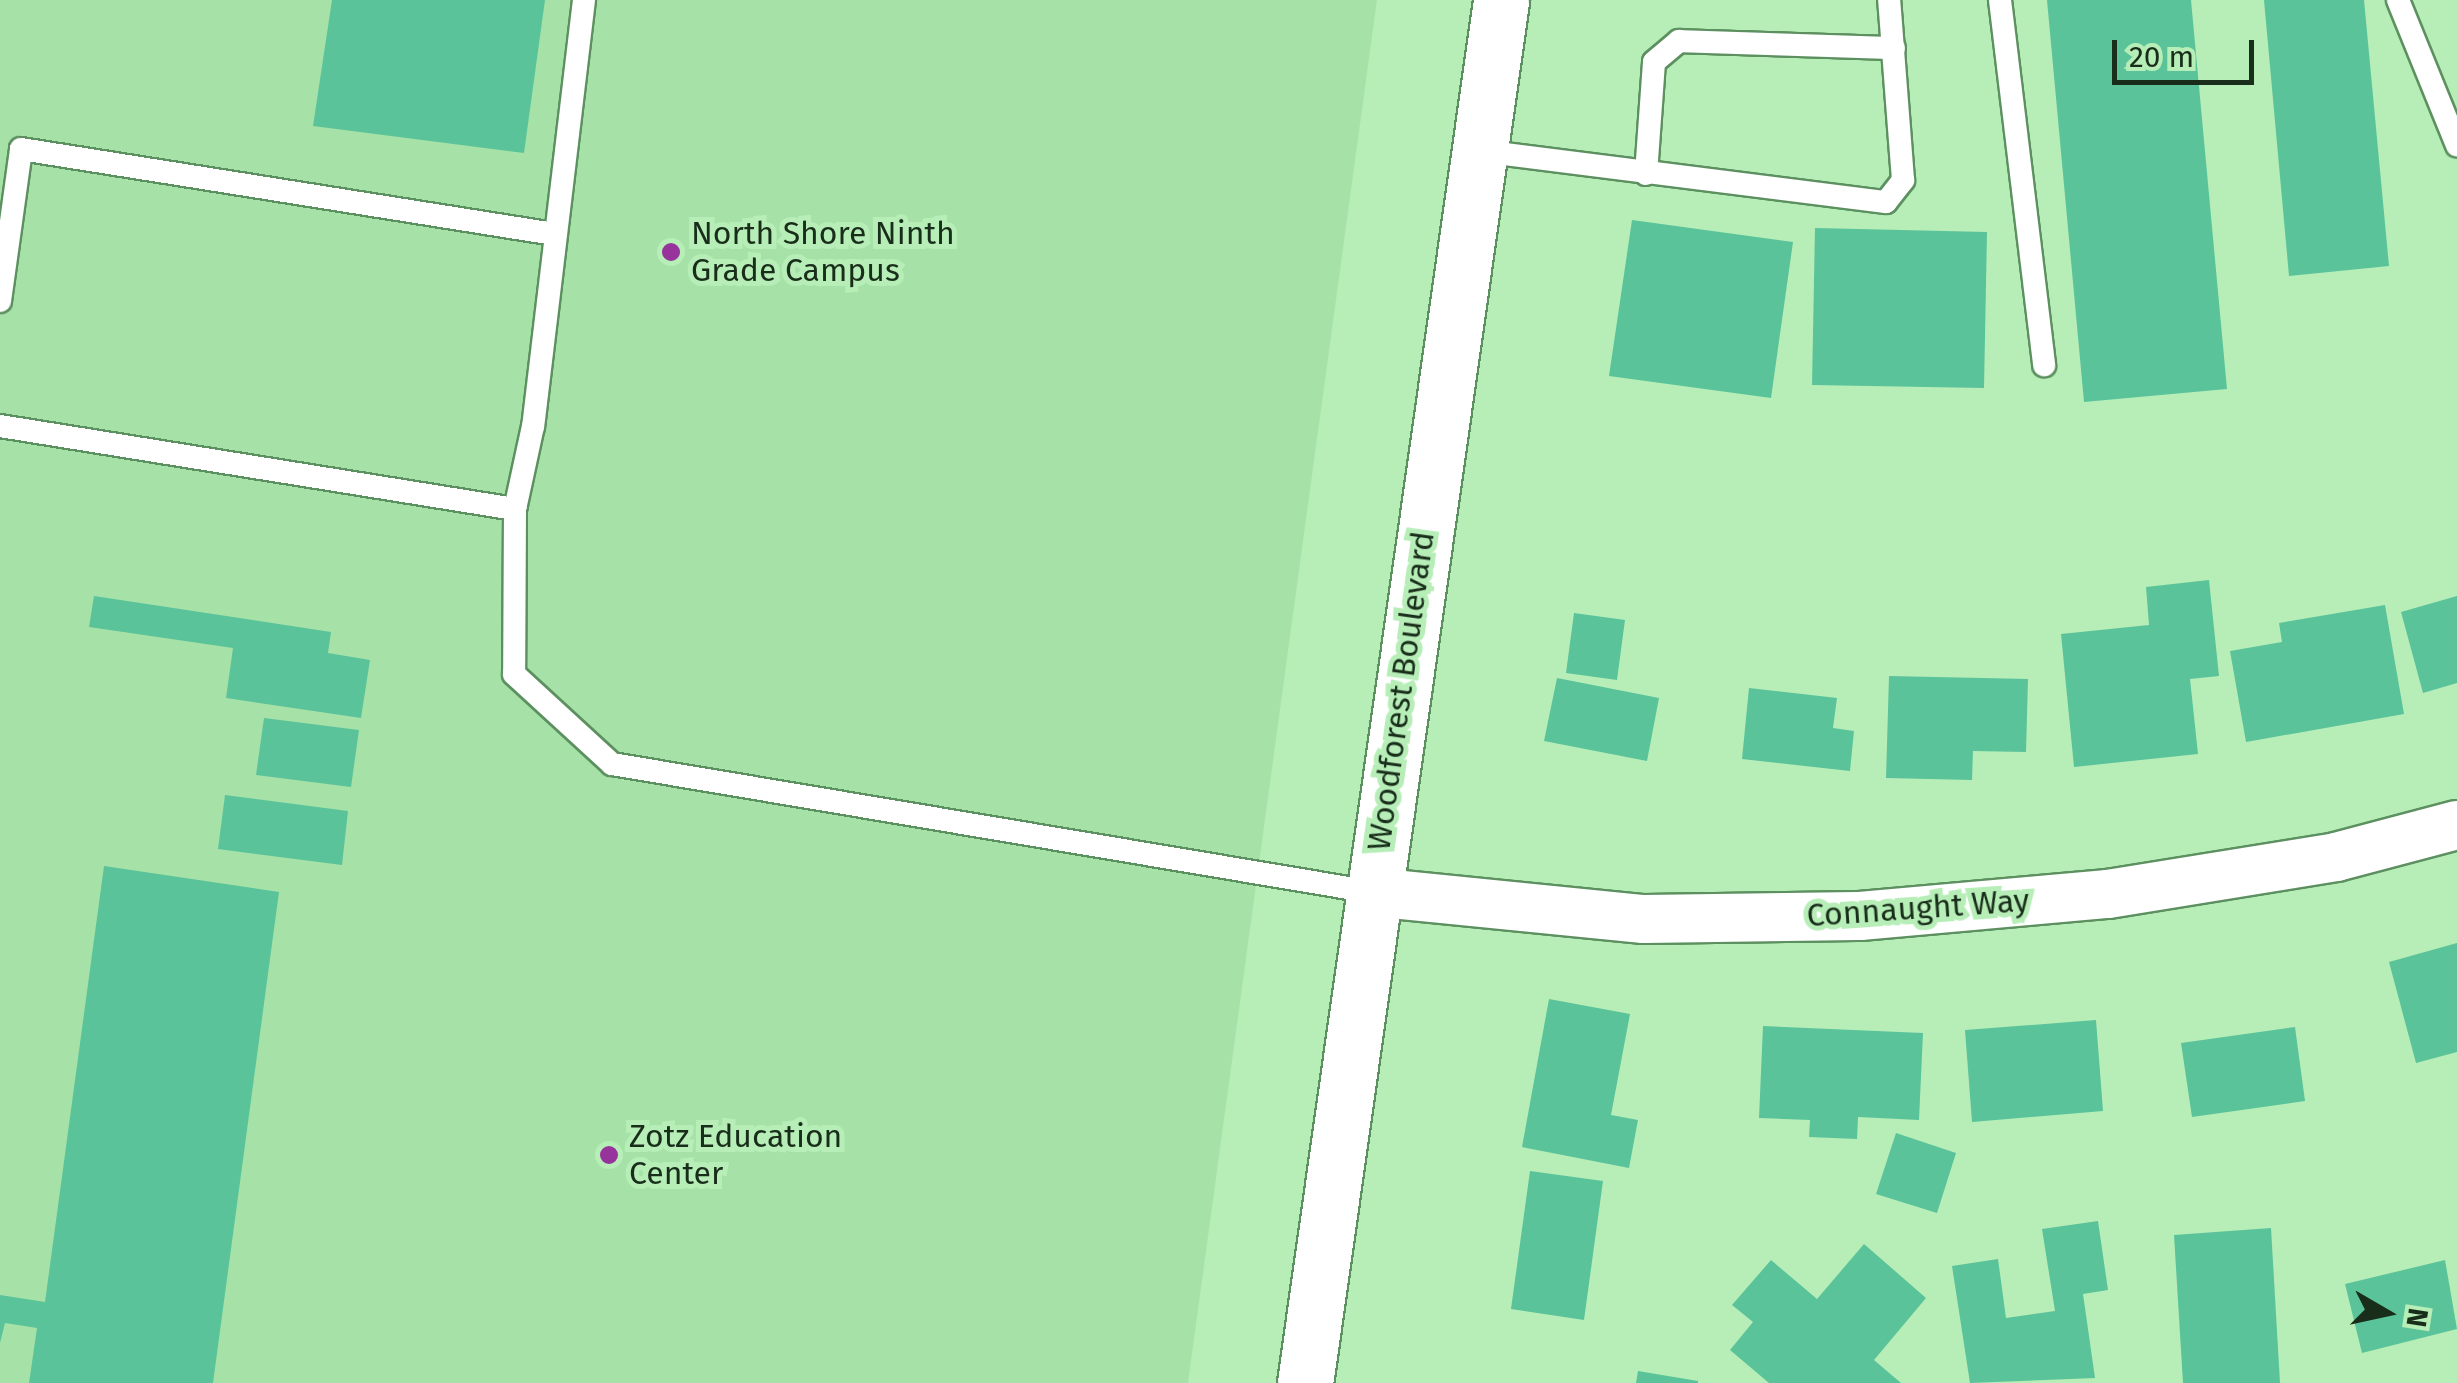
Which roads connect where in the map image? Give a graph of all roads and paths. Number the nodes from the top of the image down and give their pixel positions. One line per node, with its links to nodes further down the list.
1 (584, 0): 10 (lane)
2 (1501, 0): 8 (main road, Woodforest Boulevard)
3 (1889, 0): 6 (lane)
4 (2000, 0): 12 (lane)
5 (2398, 0): 7 (lane)
6 (1894, 48): 9 (lane); 9 (lane)
7 (2457, 145)
8 (1480, 151): 9 (lane); 16 (main road, Woodforest Boulevard)
9 (1646, 174)
10 (554, 234): 11 (lane); 14 (lane)
11 (0, 300)
12 (2044, 365)
13 (0, 426): 14 (lane)
14 (515, 509): 16 (lane)
15 (2457, 824): 16 (street, Connaught Way)
16 (1372, 892): 17 (main road, Woodforest Boulevard)
17 (1305, 1383)

